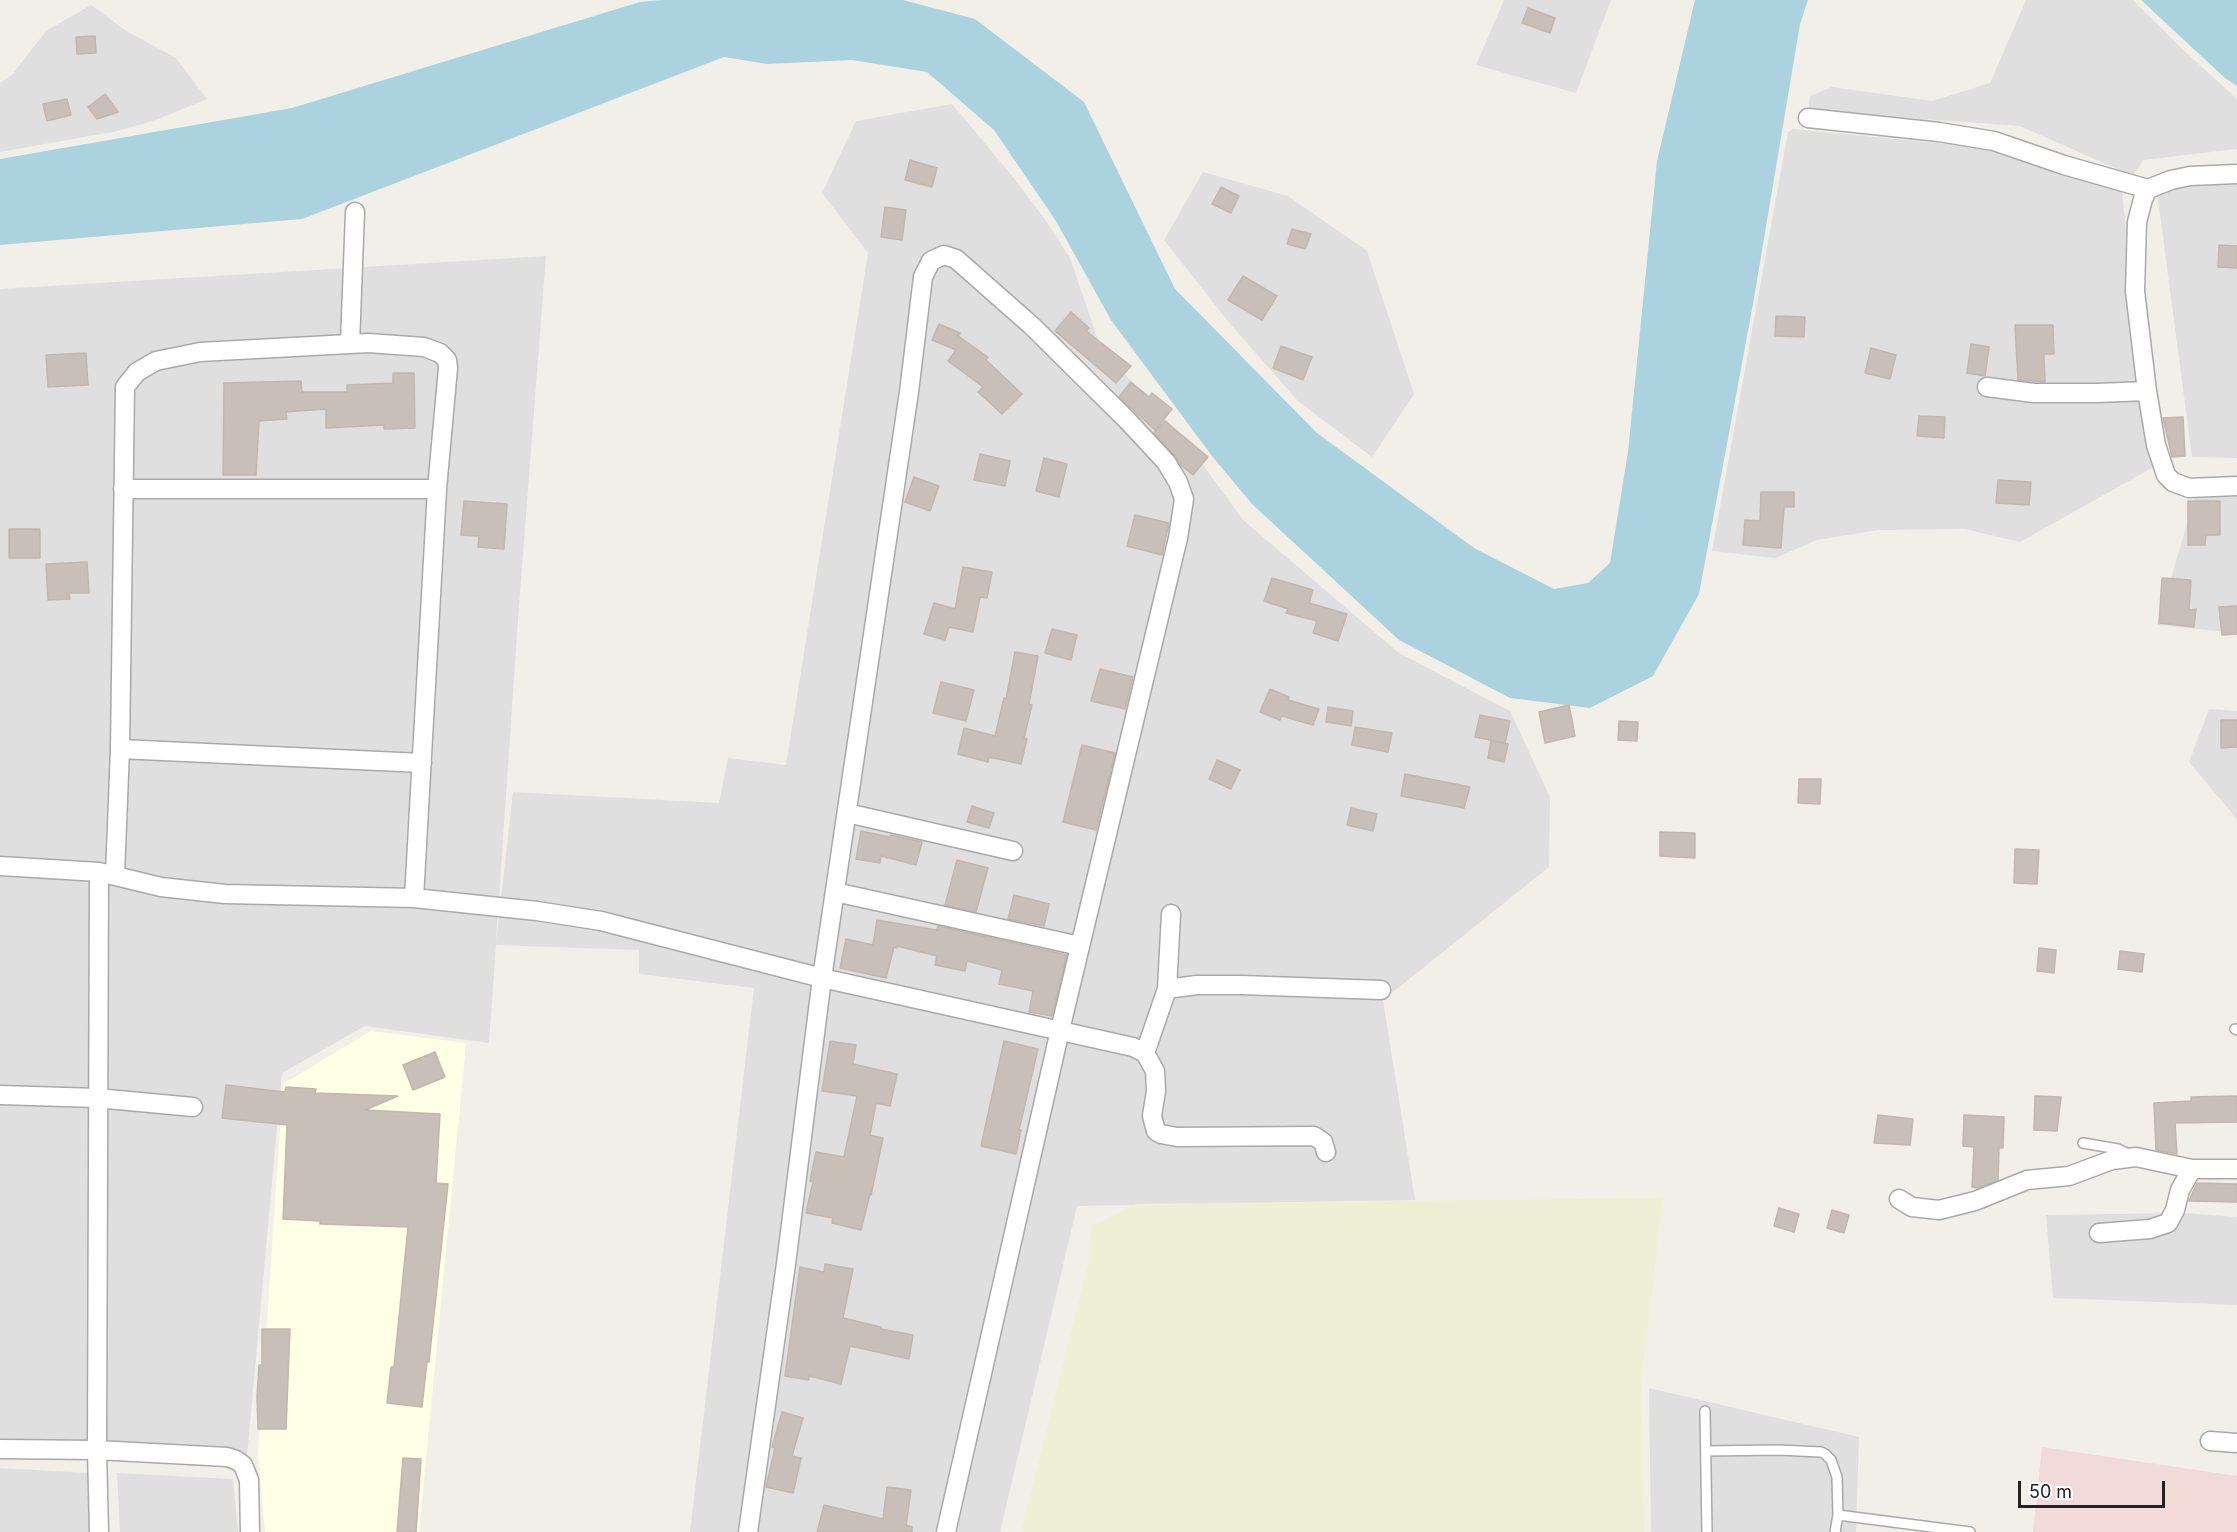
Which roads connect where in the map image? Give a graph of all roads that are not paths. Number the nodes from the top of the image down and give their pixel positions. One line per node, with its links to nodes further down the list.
1 (1808, 118): 3 (street)
2 (2237, 174): 3 (street)
3 (2148, 189): 7 (street)
4 (355, 212): 5 (street)
5 (350, 344): 9 (street); 10 (street)
6 (1987, 387): 7 (street)
7 (2146, 391): 8 (street)
8 (2237, 486)
9 (123, 489): 10 (street); 11 (street)
10 (437, 489): 12 (street)
11 (120, 749): 12 (street); 16 (street)
12 (422, 763): 18 (street)
13 (847, 813): 14 (street); 17 (street); 20 (street)
14 (1013, 851)
15 (0, 866): 16 (street)
16 (107, 873): 18 (street); 27 (street)
17 (835, 892): 20 (street); 21 (street)
18 (414, 898): 21 (street)
19 (1171, 914): 22 (street)
20 (1080, 946): 24 (street)
21 (822, 978): 24 (street); 45 (street)
22 (1167, 989): 23 (street); 25 (street)
23 (1381, 990)
24 (1060, 1030): 25 (street); 46 (street)
25 (1144, 1053): 30 (street)
26 (0, 1095): 27 (street)
27 (97, 1098): 28 (street); 40 (street)
28 (193, 1107)
29 (2083, 1143): 31 (lane)
30 (1326, 1152)
31 (2136, 1157): 32 (street); 34 (street)
32 (2192, 1169): 33 (street); 35 (street)
33 (2237, 1169)
34 (1899, 1199)
35 (2099, 1233)
36 (1705, 1412): 41 (lane)
37 (2210, 1441): 38 (street)
38 (2237, 1443)
39 (0, 1449): 40 (street)
40 (97, 1450): 43 (street); 44 (street)
41 (1706, 1451): 42 (lane); 47 (lane)
42 (1838, 1515): 48 (lane); 49 (lane)
43 (99, 1532)
44 (250, 1532)
45 (748, 1532)
46 (946, 1532)
47 (1707, 1532)
48 (1835, 1532)
49 (1970, 1532)

